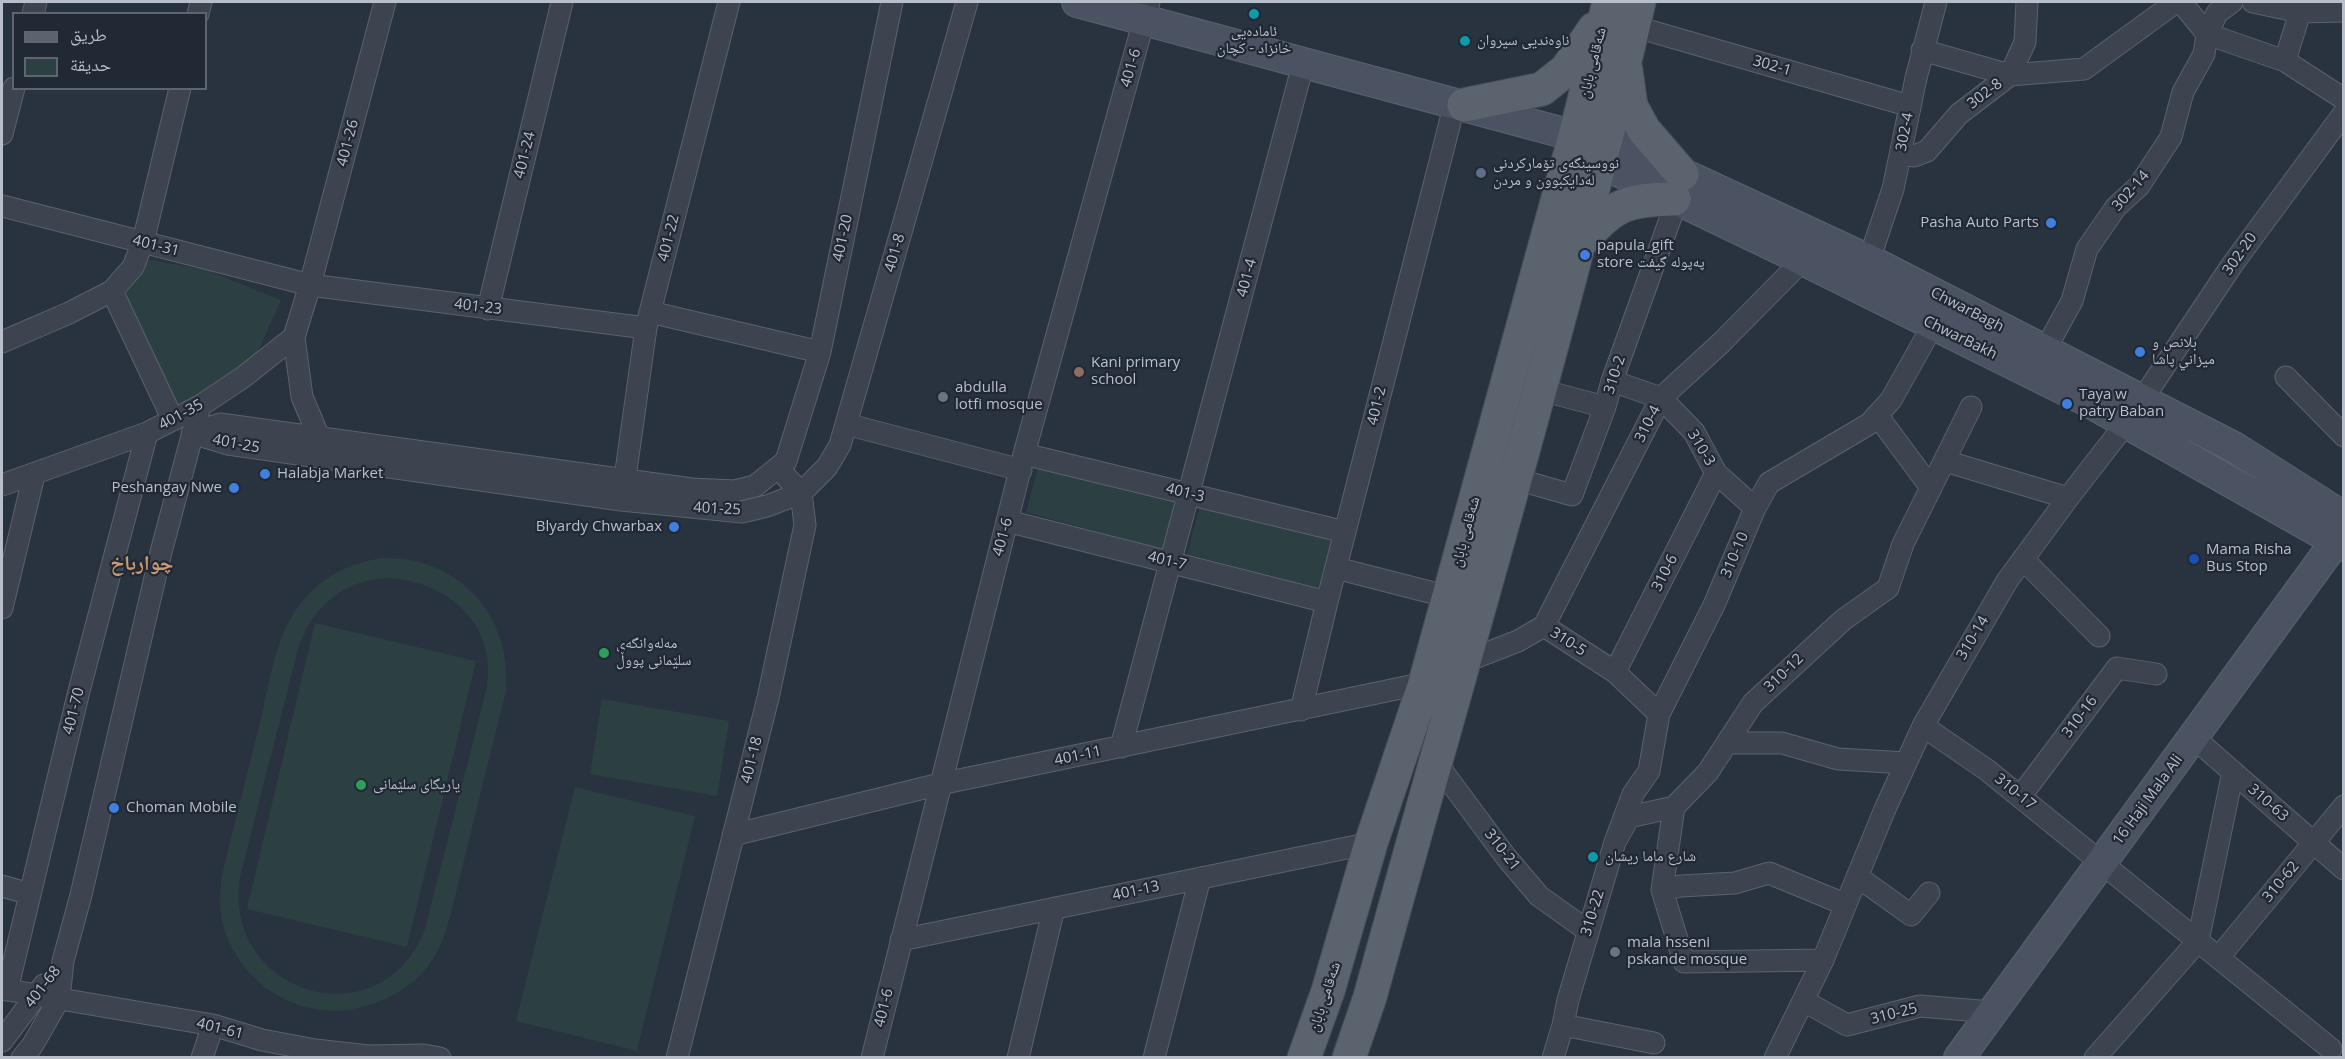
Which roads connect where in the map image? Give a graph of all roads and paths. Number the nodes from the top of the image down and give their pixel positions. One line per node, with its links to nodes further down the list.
1 (386, 2): 38 (street, 401-26)
2 (562, 2): 40 (street, 401-24)
3 (729, 2): 41 (street, 401-22)
4 (892, 2): 46 (street, 401-20)
5 (967, 2): 57 (street, 401-8)
6 (1077, 2): 13 (main road, ChwarBakh)
7 (1934, 2): 18 (street, 302-4)
8 (2027, 2): 22 (street, 302-8)
9 (2176, 2): 22 (street)
10 (2181, 2): 17 (street)
11 (2232, 2): 17 (street, 302-14)
12 (2253, 2): 16 (street)
13 (1147, 10): 20 (main road, ChwarBakh); 63 (street, 401-6)
14 (1622, 10): 19 (main road, شەقامی بابان); 26 (main road); 27 (street, 302-1); 30 (main road, شەقامی بابان)
15 (2343, 11): 16 (street)
16 (2300, 12): 21 (street)
17 (2207, 33): 21 (street); 45 (street, 302-14)
18 (1922, 50): 22 (street); 27 (street, 302-4)
19 (1625, 60): 30 (main road, شەقامی بابان); 32 (main road)
20 (1304, 61): 26 (main road, ChwarBakh); 72 (street, 401-4)
21 (2285, 61): 25 (street)
22 (2010, 75): 31 (street, 302-8)
23 (13, 90): 29 (street)
24 (180, 90): 34 (street)
25 (2343, 99)
26 (1459, 104): 30 (main road, ChwarBakh); 76 (street, 401-2)
27 (1910, 106): 31 (street, 302-4)
28 (2343, 113): 54 (street, 302-20)
29 (2, 134)
30 (1593, 145): 32 (main road, ChwarBakh); 35 (main road, شەقامی بابان); 81 (main road, شەقامی بابان)
31 (1901, 153): 37 (street, 302-4)
32 (1678, 191): 35 (main road); 36 (main road, ChwarBakh); 37 (main road, ChwarBagh); 48 (street, 310-2)
33 (2, 206): 34 (street, 401-31)
34 (143, 242): 38 (street, 401-31); 39 (street)
35 (1577, 245): 49 (main road, شەقامی بابان)
36 (1803, 260): 42 (main road, ChwarBakh); 50 (street, 310-4)
37 (1869, 260): 45 (main road, ChwarBagh)
38 (310, 285): 40 (street, 401-23); 43 (street)
39 (112, 291): 44 (street); 56 (street)
40 (488, 309): 41 (street, 401-23)
41 (648, 320): 46 (street, 401-23); 67 (street, 401-22)
42 (1933, 325): 54 (main road, ChwarBakh); 55 (street, 310-10)
43 (294, 337): 51 (street, 401-35); 61 (street)
44 (2, 342)
45 (2045, 350): 54 (main road, ChwarBagh)
46 (820, 352): 64 (street, 401-20)
47 (2286, 377): 60 (street)
48 (1612, 381): 50 (street, 310-3); 52 (street, 310-2)
49 (1541, 390): 52 (street); 68 (main road, شەقامی بابان)
50 (1661, 398): 65 (street, 310-3); 84 (street, 310-4)
51 (200, 406): 56 (street, 401-35); 58 (street)
52 (1605, 407): 68 (street, 310-2)
53 (1971, 407): 62 (street, 310-12)
54 (2135, 411): 73 (street, 310-14); 77 (main road, ChwarBagh)
55 (1877, 416): 70 (street); 74 (street, 310-10)
56 (173, 420): 59 (street, 401-35)
57 (846, 424): 63 (street, 401-3); 71 (street, 401-8)
58 (192, 433): 61 (street, 401-25); 71 (street, 401-25); 122 (street)
59 (147, 434): 66 (street, 401-35); 114 (street, 401-70)
60 (2343, 436)
61 (320, 437): 67 (street, 401-25)
62 (1945, 461): 70 (street, 310-12); 73 (street)
63 (1023, 462): 72 (street, 401-3); 75 (street, 401-6)
64 (778, 468): 67 (street, 401-25); 71 (street)
65 (1716, 473): 74 (street, 310-3); 87 (street, 310-6)
66 (34, 475): 69 (street, 401-35); 83 (street)
67 (625, 478)
68 (1516, 479): 86 (main road, شەقامی بابان)
69 (2, 485)
70 (1931, 488): 94 (street, 310-12)
71 (801, 493): 103 (street, 401-18)
72 (1189, 494): 76 (street, 401-3); 79 (street, 401-4)
73 (2068, 498): 78 (street, 310-14)
74 (1755, 508): 91 (street, 310-10)
75 (1007, 521): 79 (street, 401-7); 99 (street, 401-6)
76 (1345, 532): 80 (street, 401-2)
77 (2341, 534): 93 (main road, 16 Haji Mala Ali)
78 (2024, 559): 85 (street); 92 (street, 310-14)
79 (1171, 562): 82 (street, 401-7); 95 (street, 401-4)
80 (1336, 568): 81 (street); 82 (street, 401-2)
81 (1449, 597): 89 (main road, شەقامی بابان)
82 (1327, 602): 90 (street, 401-2)
83 (2, 608)
84 (1544, 626): 86 (street, 310-5); 87 (street, 310-5)
85 (2099, 636)
86 (1464, 662): 96 (main road, شەقامی بابان)
87 (1615, 672): 91 (street, 310-5)
88 (2156, 674): 100 (street, 310-16)
89 (1425, 683): 90 (street, 401-11); 105 (main road, شەقامی بابان)
90 (1301, 710): 95 (street, 401-11)
91 (1659, 714): 104 (street, 310-10)
92 (1923, 726): 97 (street, 310-14); 100 (street, 310-17)
93 (2193, 737): 98 (street, 310-63); 107 (main road, 16 Haji Mala Ali)
94 (1728, 743): 97 (street); 102 (street, 310-12)
95 (1121, 747): 99 (street, 401-11)
96 (1438, 751): 117 (street, 310-21); 142 (main road, شەقامی بابان)
97 (1906, 763): 109 (street, 310-14)
98 (2232, 772): 106 (street, 310-63); 119 (street)
99 (940, 784): 103 (street, 401-11); 118 (street, 401-6)
100 (2020, 796): 107 (street, 310-17)
101 (2343, 806): 106 (street, 310-62)
102 (1674, 807): 104 (street, 310-22); 112 (street)
103 (734, 835): 137 (street, 401-18)
104 (1615, 842): 117 (street, 310-22)
105 (1371, 843): 110 (street, 401-13); 141 (main road, شەقامی بابان)
106 (2314, 843): 108 (street, 310-63); 120 (street, 310-62)
107 (2103, 863): 119 (street, 310-17); 127 (main road, 16 Haji Mala Ali)
108 (2343, 869)
109 (1858, 877): 113 (street); 115 (street, 310-14)
110 (1200, 878): 116 (street, 401-13); 140 (street)
111 (2, 886): 114 (street)
112 (1662, 890): 115 (street); 121 (street)
113 (1929, 893)
114 (30, 894): 123 (street, 401-70)
115 (1844, 904): 121 (street, 310-14)
116 (1054, 908): 118 (street, 401-13); 139 (street)
117 (1588, 931): 129 (street, 310-22)
118 (901, 940): 138 (street, 401-6)
119 (2199, 941): 120 (street); 133 (street)
120 (2219, 957): 132 (street)
121 (1823, 960): 126 (street, 310-14)
122 (63, 961): 124 (street, 401-68); 125 (street, 401-68)
123 (4, 989): 124 (street, 401-61)
124 (36, 994): 125 (street, 401-61); 130 (street, 401-68)
125 (59, 999): 128 (street, 401-61); 135 (street, 401-68)
126 (1804, 1002): 127 (street, 310-25); 144 (street, 310-14)
127 (1991, 1012): 145 (main road, 16 Haji Mala Ali)
128 (213, 1025): 134 (street, 401-61); 136 (street)
129 (1563, 1025): 131 (street); 143 (street, 310-22)
130 (2, 1041)
131 (1654, 1043)
132 (2333, 1047)
133 (2101, 1056)
134 (429, 1057)
135 (22, 1058)
136 (202, 1058)
137 (677, 1058)
138 (872, 1058)
139 (1018, 1058)
140 (1154, 1058)
141 (1304, 1058)
142 (1349, 1058)
143 (1553, 1058)
144 (1775, 1058)
145 (1959, 1058)

